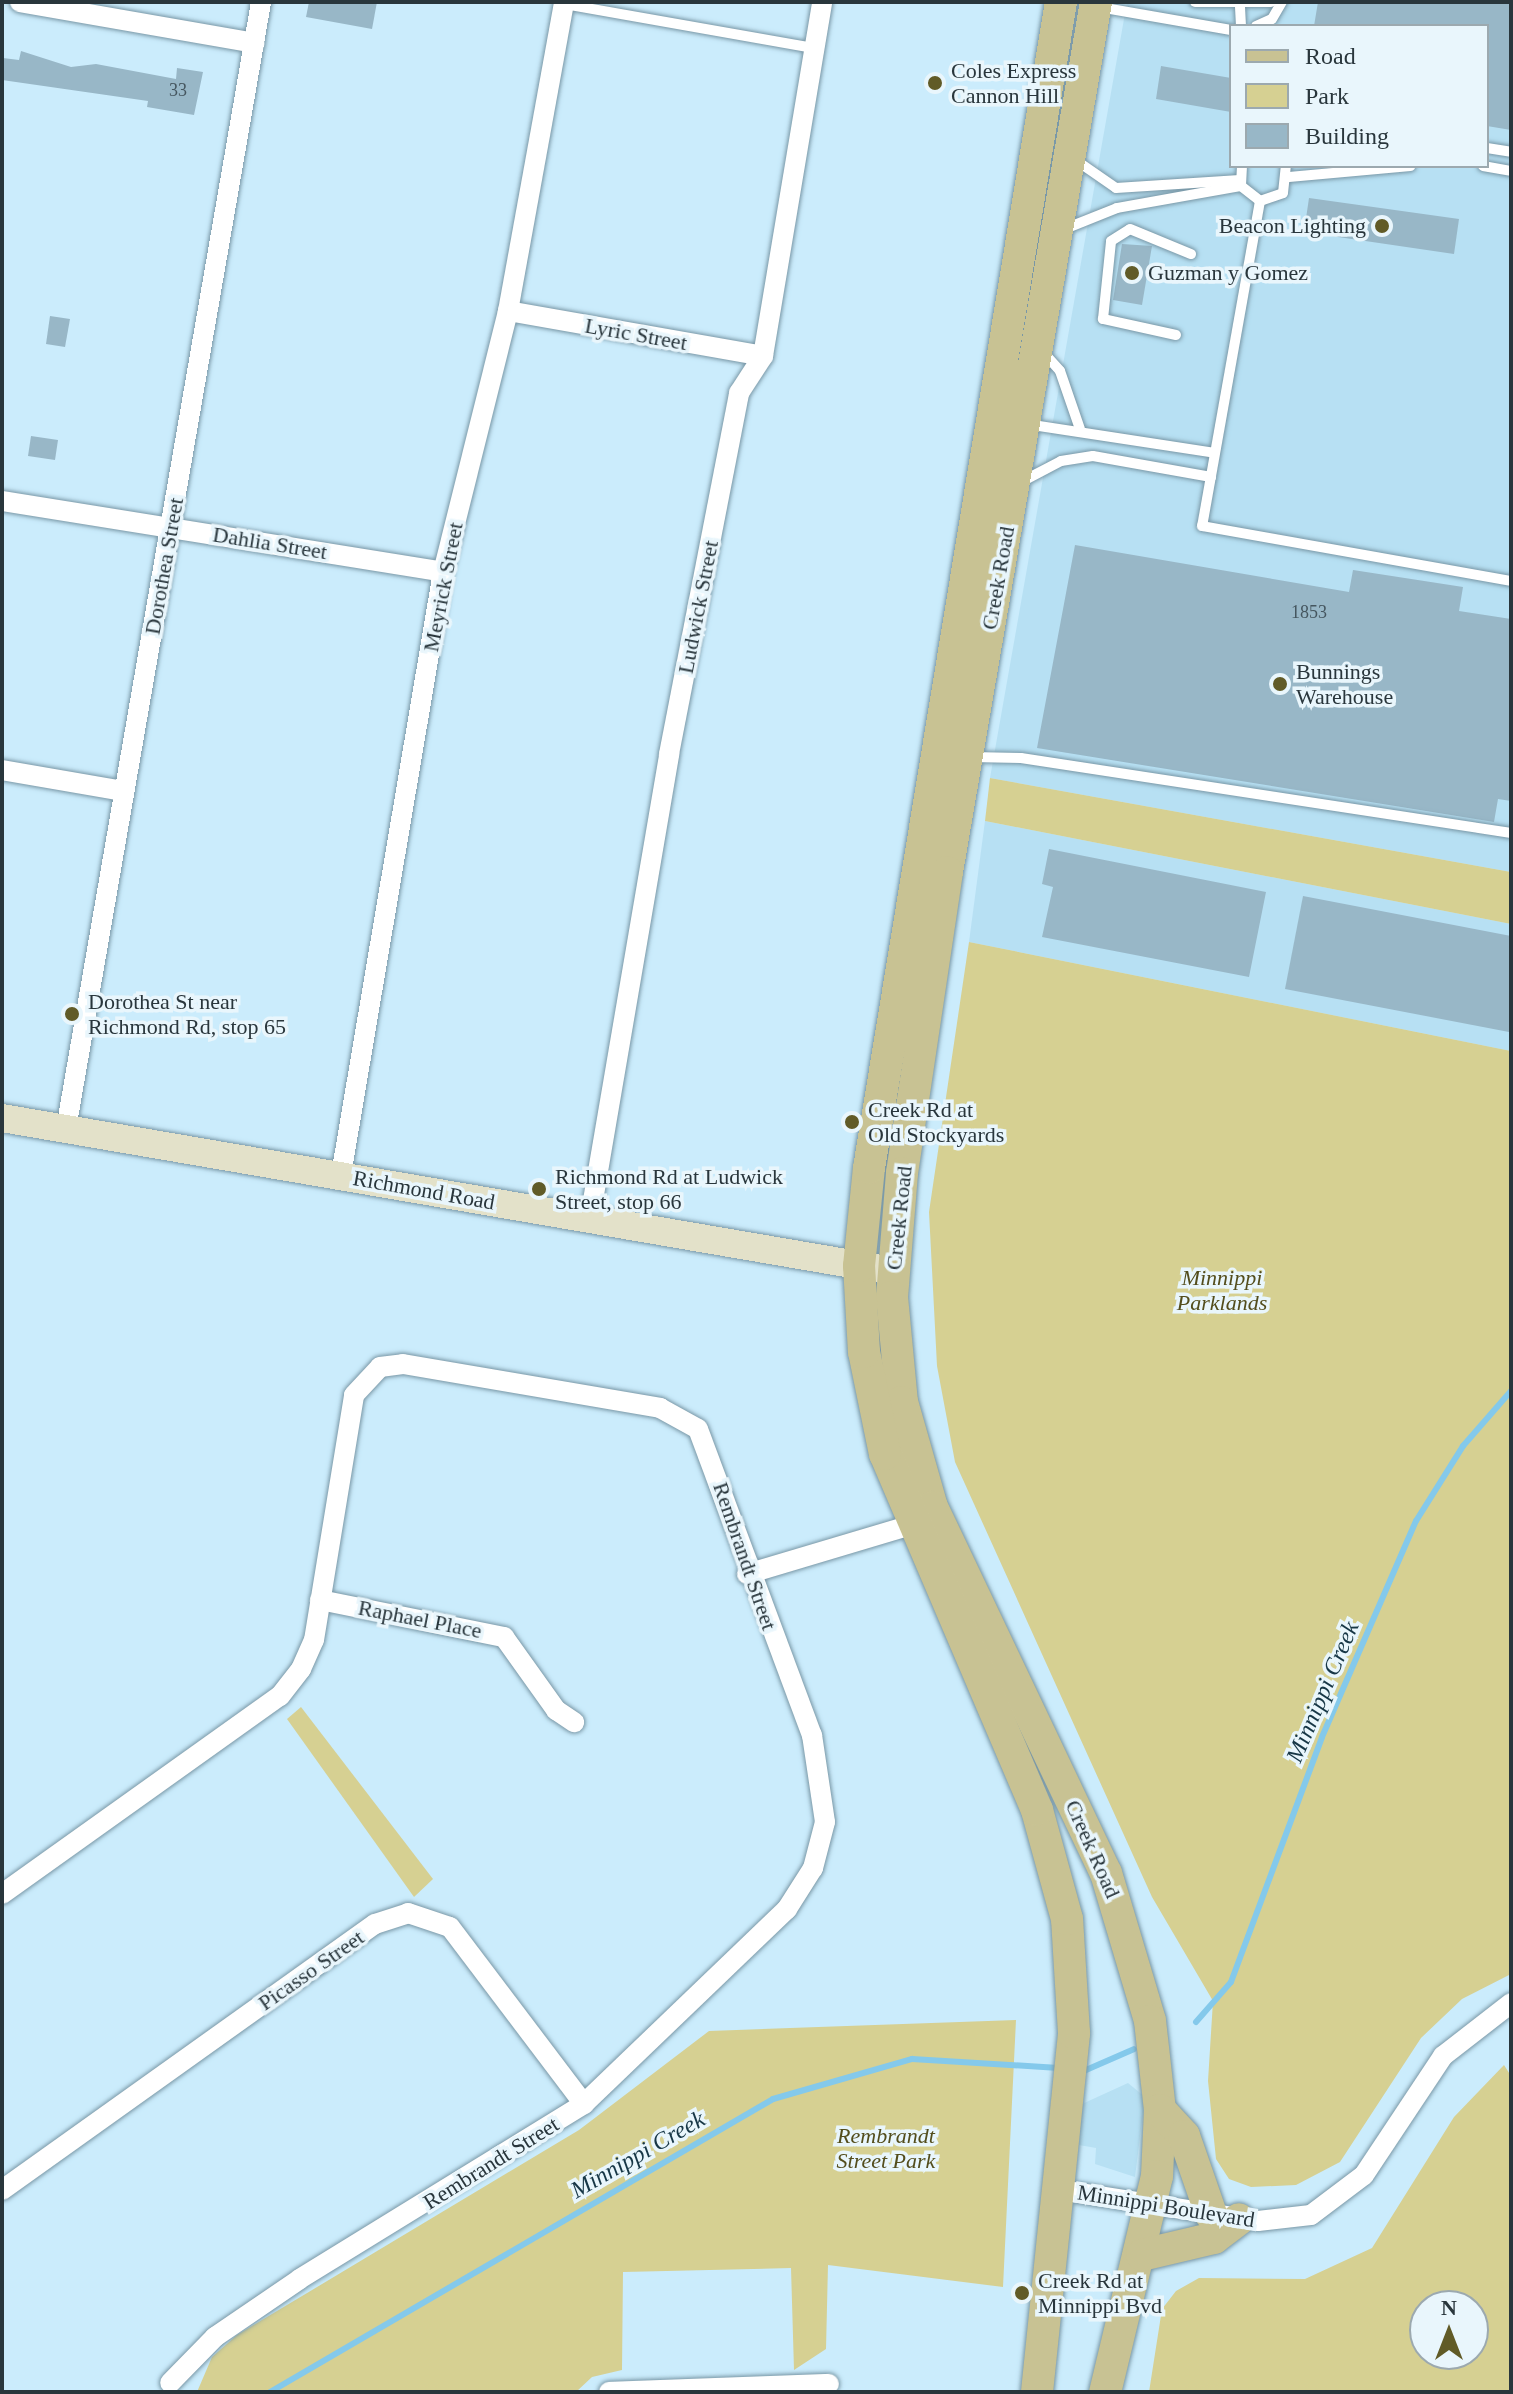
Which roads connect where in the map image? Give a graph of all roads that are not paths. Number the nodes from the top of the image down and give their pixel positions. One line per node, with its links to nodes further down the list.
1 (20, 2): 15 (street)
2 (261, 2): 15 (street, Dorothea Street)
3 (822, 2): 16 (street, Ludwick Street)
4 (1061, 2): 34 (main road, Creek Road)
5 (1195, 2): 10 (lane)
6 (1271, 2): 11 (lane)
7 (1282, 2): 13 (lane)
8 (564, 3): 16 (lane); 29 (street, Meyrick Street)
9 (1094, 3): 14 (lane); 19 (main road, Creek Road)
10 (1213, 3): 11 (lane)
11 (1240, 7): 12 (lane)
12 (1241, 24)
13 (1261, 24)
14 (1229, 30)
15 (254, 43): 39 (street, Dorothea Street)
16 (814, 48): 32 (street, Ludwick Street)
17 (1489, 148): 18 (lane)
18 (1511, 152)
19 (1070, 154): 25 (lane); 27 (main road, Creek Road)
20 (1489, 167): 23 (lane)
21 (1242, 168): 25 (lane)
22 (1370, 168): 24 (lane)
23 (1511, 171)
24 (1287, 172): 26 (lane)
25 (1241, 183): 26 (lane); 27 (lane)
26 (1260, 201): 35 (lane)
27 (1057, 233): 31 (main road, Creek Road)
28 (1191, 254): 30 (lane)
29 (508, 311): 32 (street, Lyric Street); 40 (street, Meyrick Street)
30 (1176, 335)
31 (1037, 346): 33 (lane); 34 (main road, Creek Road)
32 (763, 356): 49 (street, Ludwick Street)
33 (1080, 429): 34 (lane); 35 (lane)
34 (1006, 434): 37 (main road, Creek Road); 50 (main road, Creek Road)
35 (1215, 453): 36 (lane)
36 (1211, 477): 37 (lane); 41 (lane)
37 (1013, 487): 42 (main road, Creek Road)
38 (2, 501): 39 (street, Dahlia Street)
39 (171, 527): 40 (street, Dahlia Street); 44 (street, Dorothea Street)
40 (443, 572): 48 (street, Meyrick Street)
41 (1511, 581)
42 (966, 758): 45 (lane); 51 (main road, Creek Road)
43 (2, 770): 44 (street)
44 (124, 791): 47 (street, Dorothea Street)
45 (1511, 833)
46 (2, 1118): 47 (main road, Richmond Road)
47 (66, 1129): 48 (main road, Richmond Road)
48 (341, 1175): 49 (main road, Richmond Road)
49 (590, 1218): 50 (main road, Richmond Road)
50 (859, 1266): 51 (main road, Richmond Road); 52 (main road, Creek Road)
51 (892, 1271): 56 (main road, Creek Road)
52 (911, 1525): 53 (street); 58 (main road, Creek Road)
53 (747, 1574): 54 (street, Rembrandt Street); 60 (street, Rembrandt Street)
54 (320, 1600): 55 (street, Raphael Place); 57 (street, Rembrandt Street)
55 (574, 1722)
56 (1106, 1873): 58 (main road); 61 (main road, Creek Road)
57 (2, 1894)
58 (1063, 1898): 63 (main road, Creek Road)
59 (1511, 2003): 65 (street, Minnippi Boulevard)
60 (584, 2104): 62 (street, Picasso Street); 67 (street, Rembrandt Street)
61 (1160, 2110): 64 (main road, Creek Road); 65 (main road)
62 (2, 2190)
63 (1060, 2190): 64 (street, Minnippi Boulevard); 70 (main road, Creek Road)
64 (1153, 2205): 65 (street, Minnippi Boulevard); 66 (main road, Creek Road)
65 (1225, 2216): 66 (main road)
66 (1142, 2255): 71 (main road, Creek Road)
67 (170, 2383)
68 (829, 2384): 69 (street)
69 (609, 2392)
70 (1037, 2392)
71 (1105, 2392)

